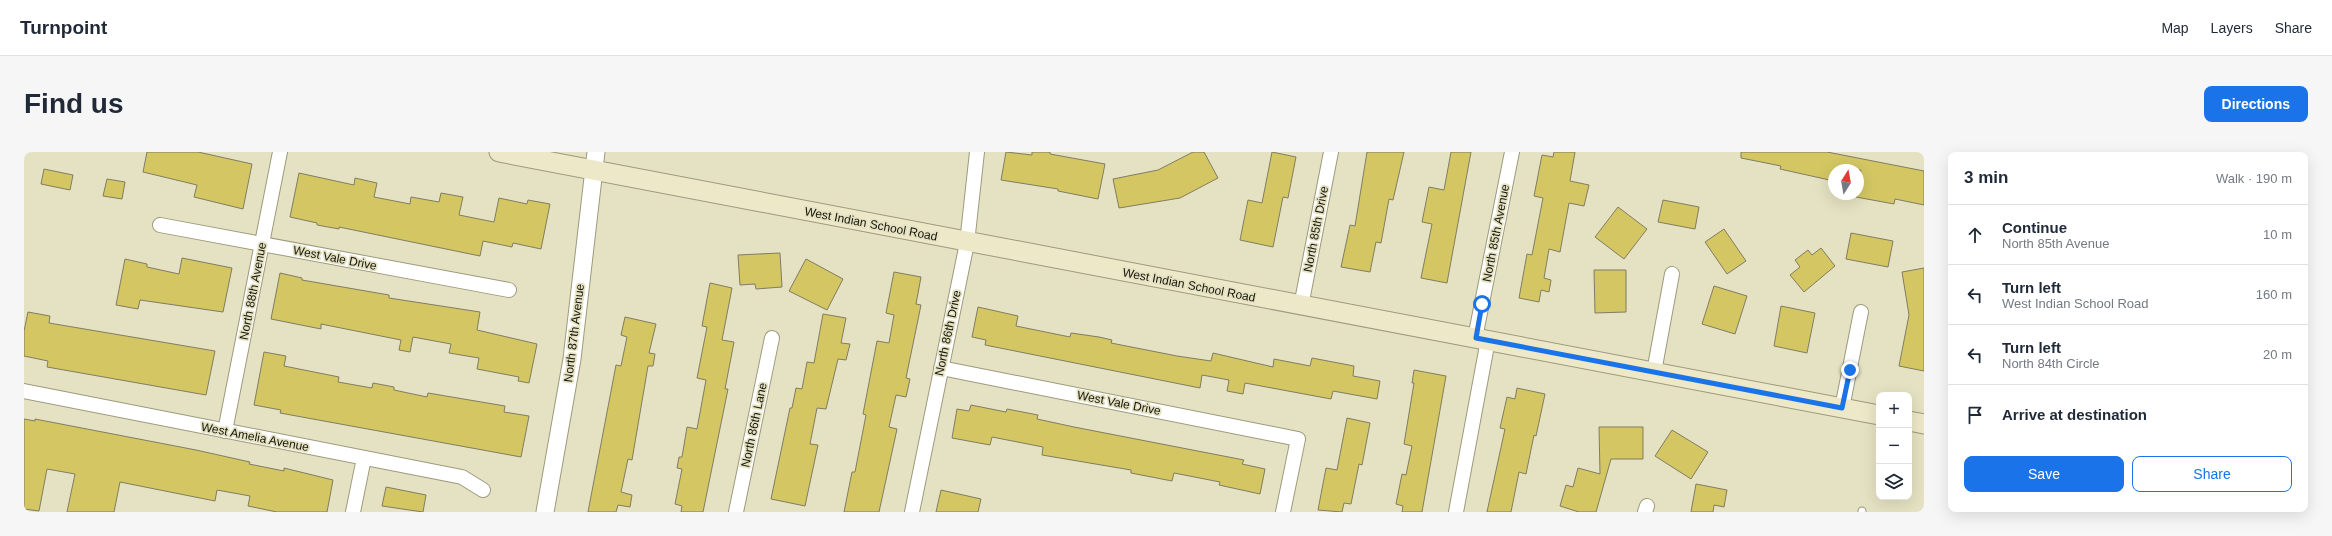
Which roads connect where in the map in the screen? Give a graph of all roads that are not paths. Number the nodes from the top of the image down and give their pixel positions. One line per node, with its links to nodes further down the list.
1 (280, 152): 9 (street, North 88th Avenue)
2 (499, 152): 6 (main road, West Indian School Road)
3 (977, 152): 8 (street, North 86th Drive)
4 (1331, 152): 12 (street, North 85th Drive)
5 (1512, 152): 15 (street, North 85th Avenue)
6 (594, 161): 8 (main road, West Indian School Road); 27 (street, North 87th Avenue)
7 (160, 225): 9 (street, West Vale Drive)
8 (967, 243): 12 (main road, West Indian School Road); 16 (street, North 86th Drive)
9 (263, 244): 11 (street, West Vale Drive); 23 (street, North 88th Avenue)
10 (1672, 274): 17 (street)
11 (509, 290)
12 (1301, 306): 15 (main road, West Indian School Road)
13 (1861, 312): 19 (street)
14 (772, 338): 28 (street, North 86th Lane)
15 (1482, 339): 17 (main road, West Indian School Road); 31 (street, North 85th Avenue)
16 (941, 368): 29 (street, North 86th Drive); 30 (street, West Vale Drive)
17 (1654, 372): 19 (main road, West Indian School Road)
18 (24, 391): 23 (street, West Amelia Avenue)
19 (1842, 408): 20 (main road, West Indian School Road)
20 (1876, 414)
21 (1912, 422): 22 (main road)
22 (1924, 424)
23 (225, 431): 24 (street, West Amelia Avenue)
24 (364, 458): 25 (street, West Amelia Avenue); 26 (street)
25 (483, 490)
26 (353, 512)
27 (545, 512)
28 (736, 512)
29 (912, 512)
30 (1283, 512)
31 (1456, 512)

